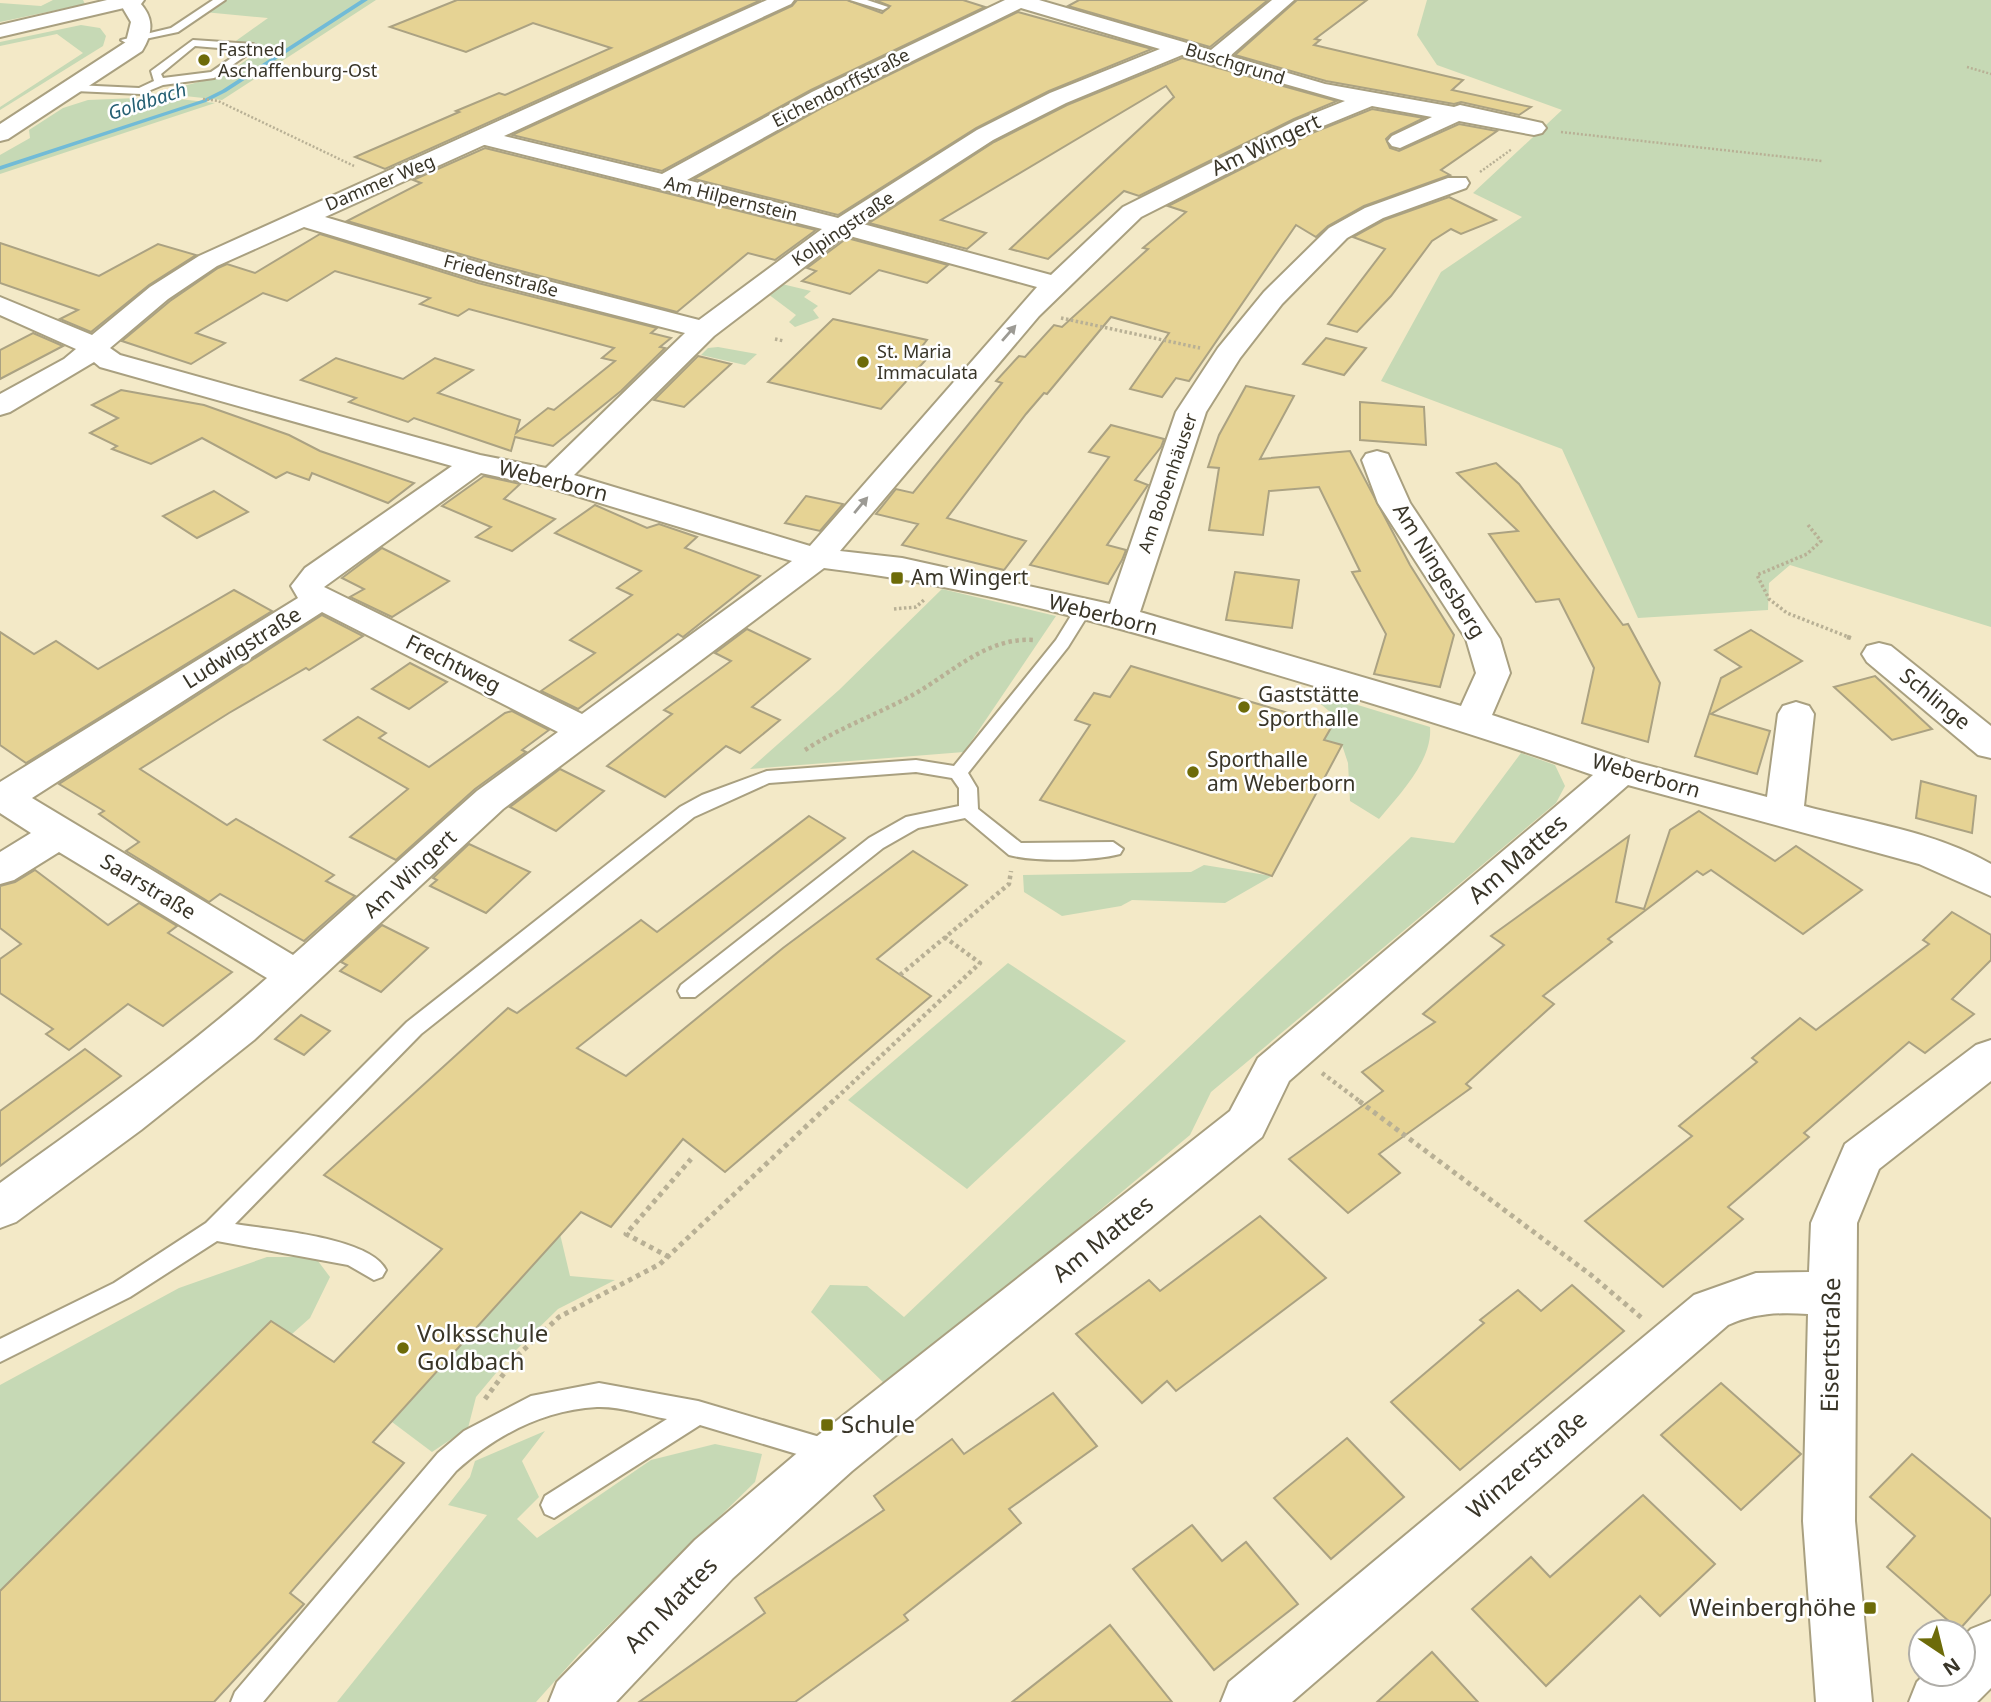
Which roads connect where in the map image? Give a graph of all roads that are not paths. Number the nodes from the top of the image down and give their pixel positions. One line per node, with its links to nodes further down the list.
1 (220, 0): 9 (lane)
2 (784, 0): 19 (street, Dammer Weg)
3 (855, 0): 7 (lane)
4 (1018, 0): 10 (street, Buschgrund); 21 (street, Eichendorffstraße)
5 (1284, 0): 11 (street)
6 (115, 4): 8 (street); 9 (street); 9 (street)
7 (883, 8)
8 (0, 31)
9 (129, 45): 13 (street)
10 (1181, 48): 11 (street, Buschgrund); 24 (street, Kolpingstraße)
11 (1215, 58): 15 (street, Buschgrund)
12 (160, 82): 12 (lane); 13 (lane)
13 (75, 88): 18 (street)
14 (1479, 92): 16 (street)
15 (1366, 100): 16 (street, Buschgrund); 25 (street, Am Wingert)
16 (1457, 115): 17 (street, Buschgrund); 20 (street)
17 (1534, 128)
18 (0, 134)
19 (485, 138): 21 (street, Am Hilpernstein); 23 (street, Dammer Weg)
20 (1400, 141)
21 (666, 182): 24 (street, Am Hilpernstein)
22 (1457, 183): 36 (street, Am Bobenhäuser)
23 (300, 218): 27 (street, Friedenstraße); 28 (street, Dammer Weg)
24 (842, 226): 25 (street, Am Hilpernstein); 27 (street, Kolpingstraße)
25 (1058, 285): 33 (street, Am Wingert, one-way to 25)
26 (0, 305): 28 (street, Weberborn)
27 (704, 330): 32 (street, Kolpingstraße)
28 (95, 347): 29 (street, Dammer Weg); 31 (street, Weberborn)
29 (0, 406)
30 (1377, 460): 39 (street, Am Ningesberg)
31 (477, 463): 32 (street, Weberborn); 34 (street, Ludwigstraße)
32 (553, 479): 33 (street, Weberborn)
33 (817, 558): 35 (street, Weberborn); 40 (street, Am Wingert)
34 (321, 598): 40 (street, Frechtweg); 44 (street, Ludwigstraße)
35 (1083, 610): 36 (street, Weberborn); 43 (lane)
36 (1122, 617): 39 (street, Weberborn)
37 (1878, 654): 41 (street, Schlinge)
38 (1796, 714): 46 (street)
39 (1472, 721): 42 (street, Weberborn)
40 (584, 730): 51 (street, Am Wingert)
41 (1991, 746)
42 (1621, 771): 46 (street, Weberborn); 60 (street, Am Mattes)
43 (958, 773): 45 (lane); 55 (lane)
44 (2, 796): 47 (street, Saarstraße)
45 (969, 811): 48 (lane); 52 (lane)
46 (1784, 813): 50 (street, Weberborn)
47 (59, 834): 49 (street); 51 (street, Saarstraße)
48 (1113, 849)
49 (0, 870)
50 (1991, 882)
51 (297, 977): 54 (street, Am Wingert)
52 (688, 991)
53 (1991, 1057): 57 (street, Eisertstraße)
54 (0, 1208)
55 (214, 1230): 56 (lane); 58 (lane)
56 (374, 1270)
57 (1832, 1295): 65 (street, Winzerstraße); 66 (street, Eisertstraße)
58 (0, 1350)
59 (698, 1413): 60 (lane); 61 (lane); 63 (lane)
60 (834, 1454): 64 (street, Am Mattes)
61 (554, 1506)
62 (1991, 1649): 67 (street)
63 (245, 1702)
64 (577, 1702)
65 (1249, 1702)
66 (1844, 1702)
67 (1937, 1702)

